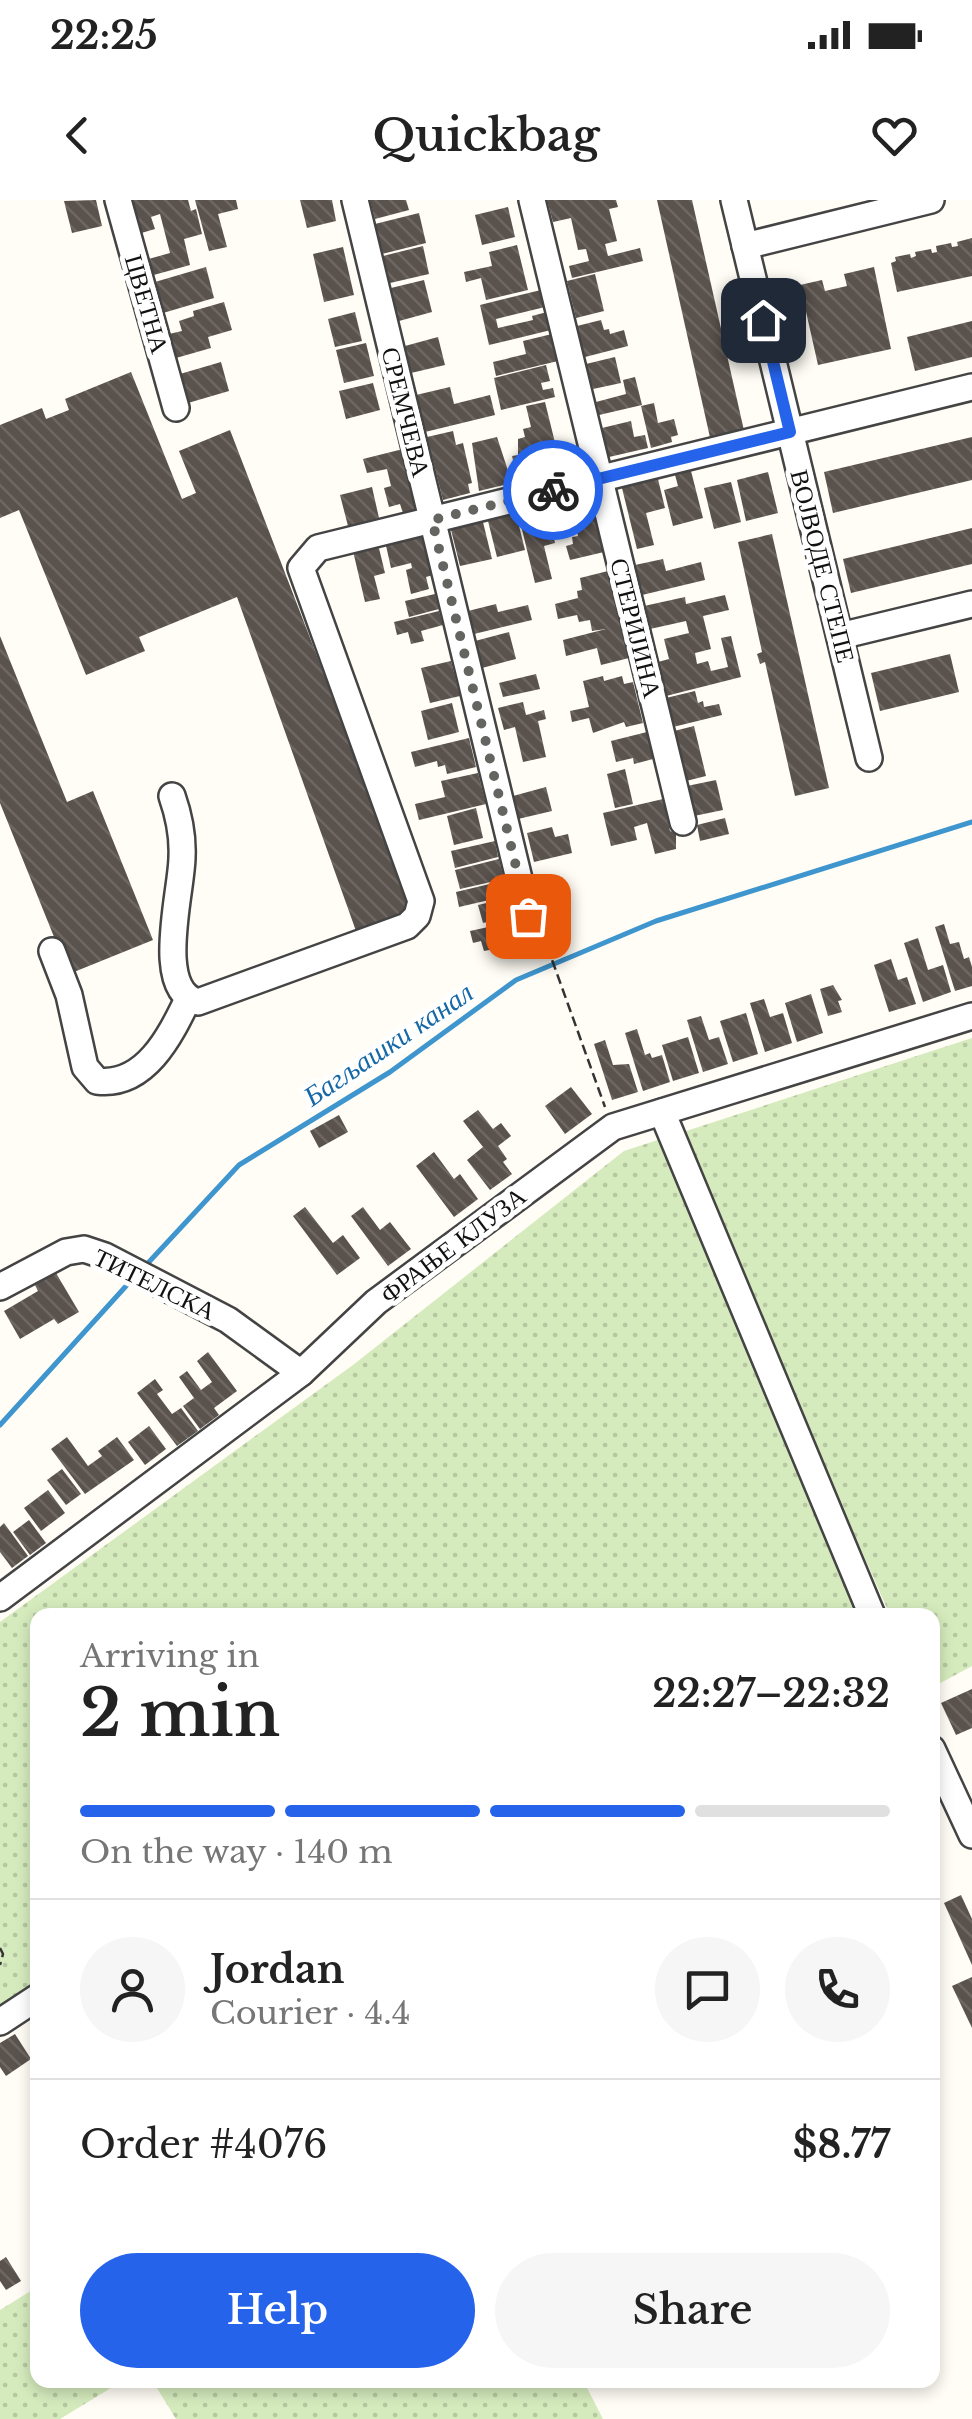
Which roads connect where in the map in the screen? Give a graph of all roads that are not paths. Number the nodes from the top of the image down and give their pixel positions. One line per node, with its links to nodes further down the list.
1 (118, 200): 8 (street, ЦВЕТНА)
2 (355, 200): 11 (street, СРЕМЧЕВА)
3 (532, 200): 10 (street, СТЕРИЈИНА)
4 (734, 200): 6 (street, ВОЈВОДЕ СТЕПЕ)
5 (932, 200): 6 (street)
6 (745, 246): 9 (street, ВОЈВОДЕ СТЕПЕ)
7 (972, 388): 9 (street)
8 (176, 408)
9 (790, 432): 10 (street); 13 (street, ВОЈВОДЕ СТЕПЕ)
10 (600, 479): 11 (street); 16 (street, СТЕРИЈИНА)
11 (432, 520): 17 (street, СРЕМЧЕВА); 19 (street)
12 (972, 604): 13 (street)
13 (840, 636): 14 (street, ВОЈВОДЕ СТЕПЕ)
14 (869, 758)
15 (172, 796): 19 (street)
16 (683, 822)
17 (528, 916)
18 (52, 951): 19 (street)
19 (188, 999)
20 (972, 1016): 21 (street, ФРАЊЕ КЛУЗА)
21 (662, 1112): 23 (street, ФРАЊЕ КЛУЗА); 25 (street)
22 (0, 1287): 23 (street, ТИТЕЛСКА)
23 (301, 1373): 24 (street, ФРАЊЕ КЛУЗА)
24 (0, 1598)
25 (869, 1608)
26 (940, 1766): 27 (street)
27 (972, 1834)
28 (30, 2002): 29 (street)
29 (0, 2022)

